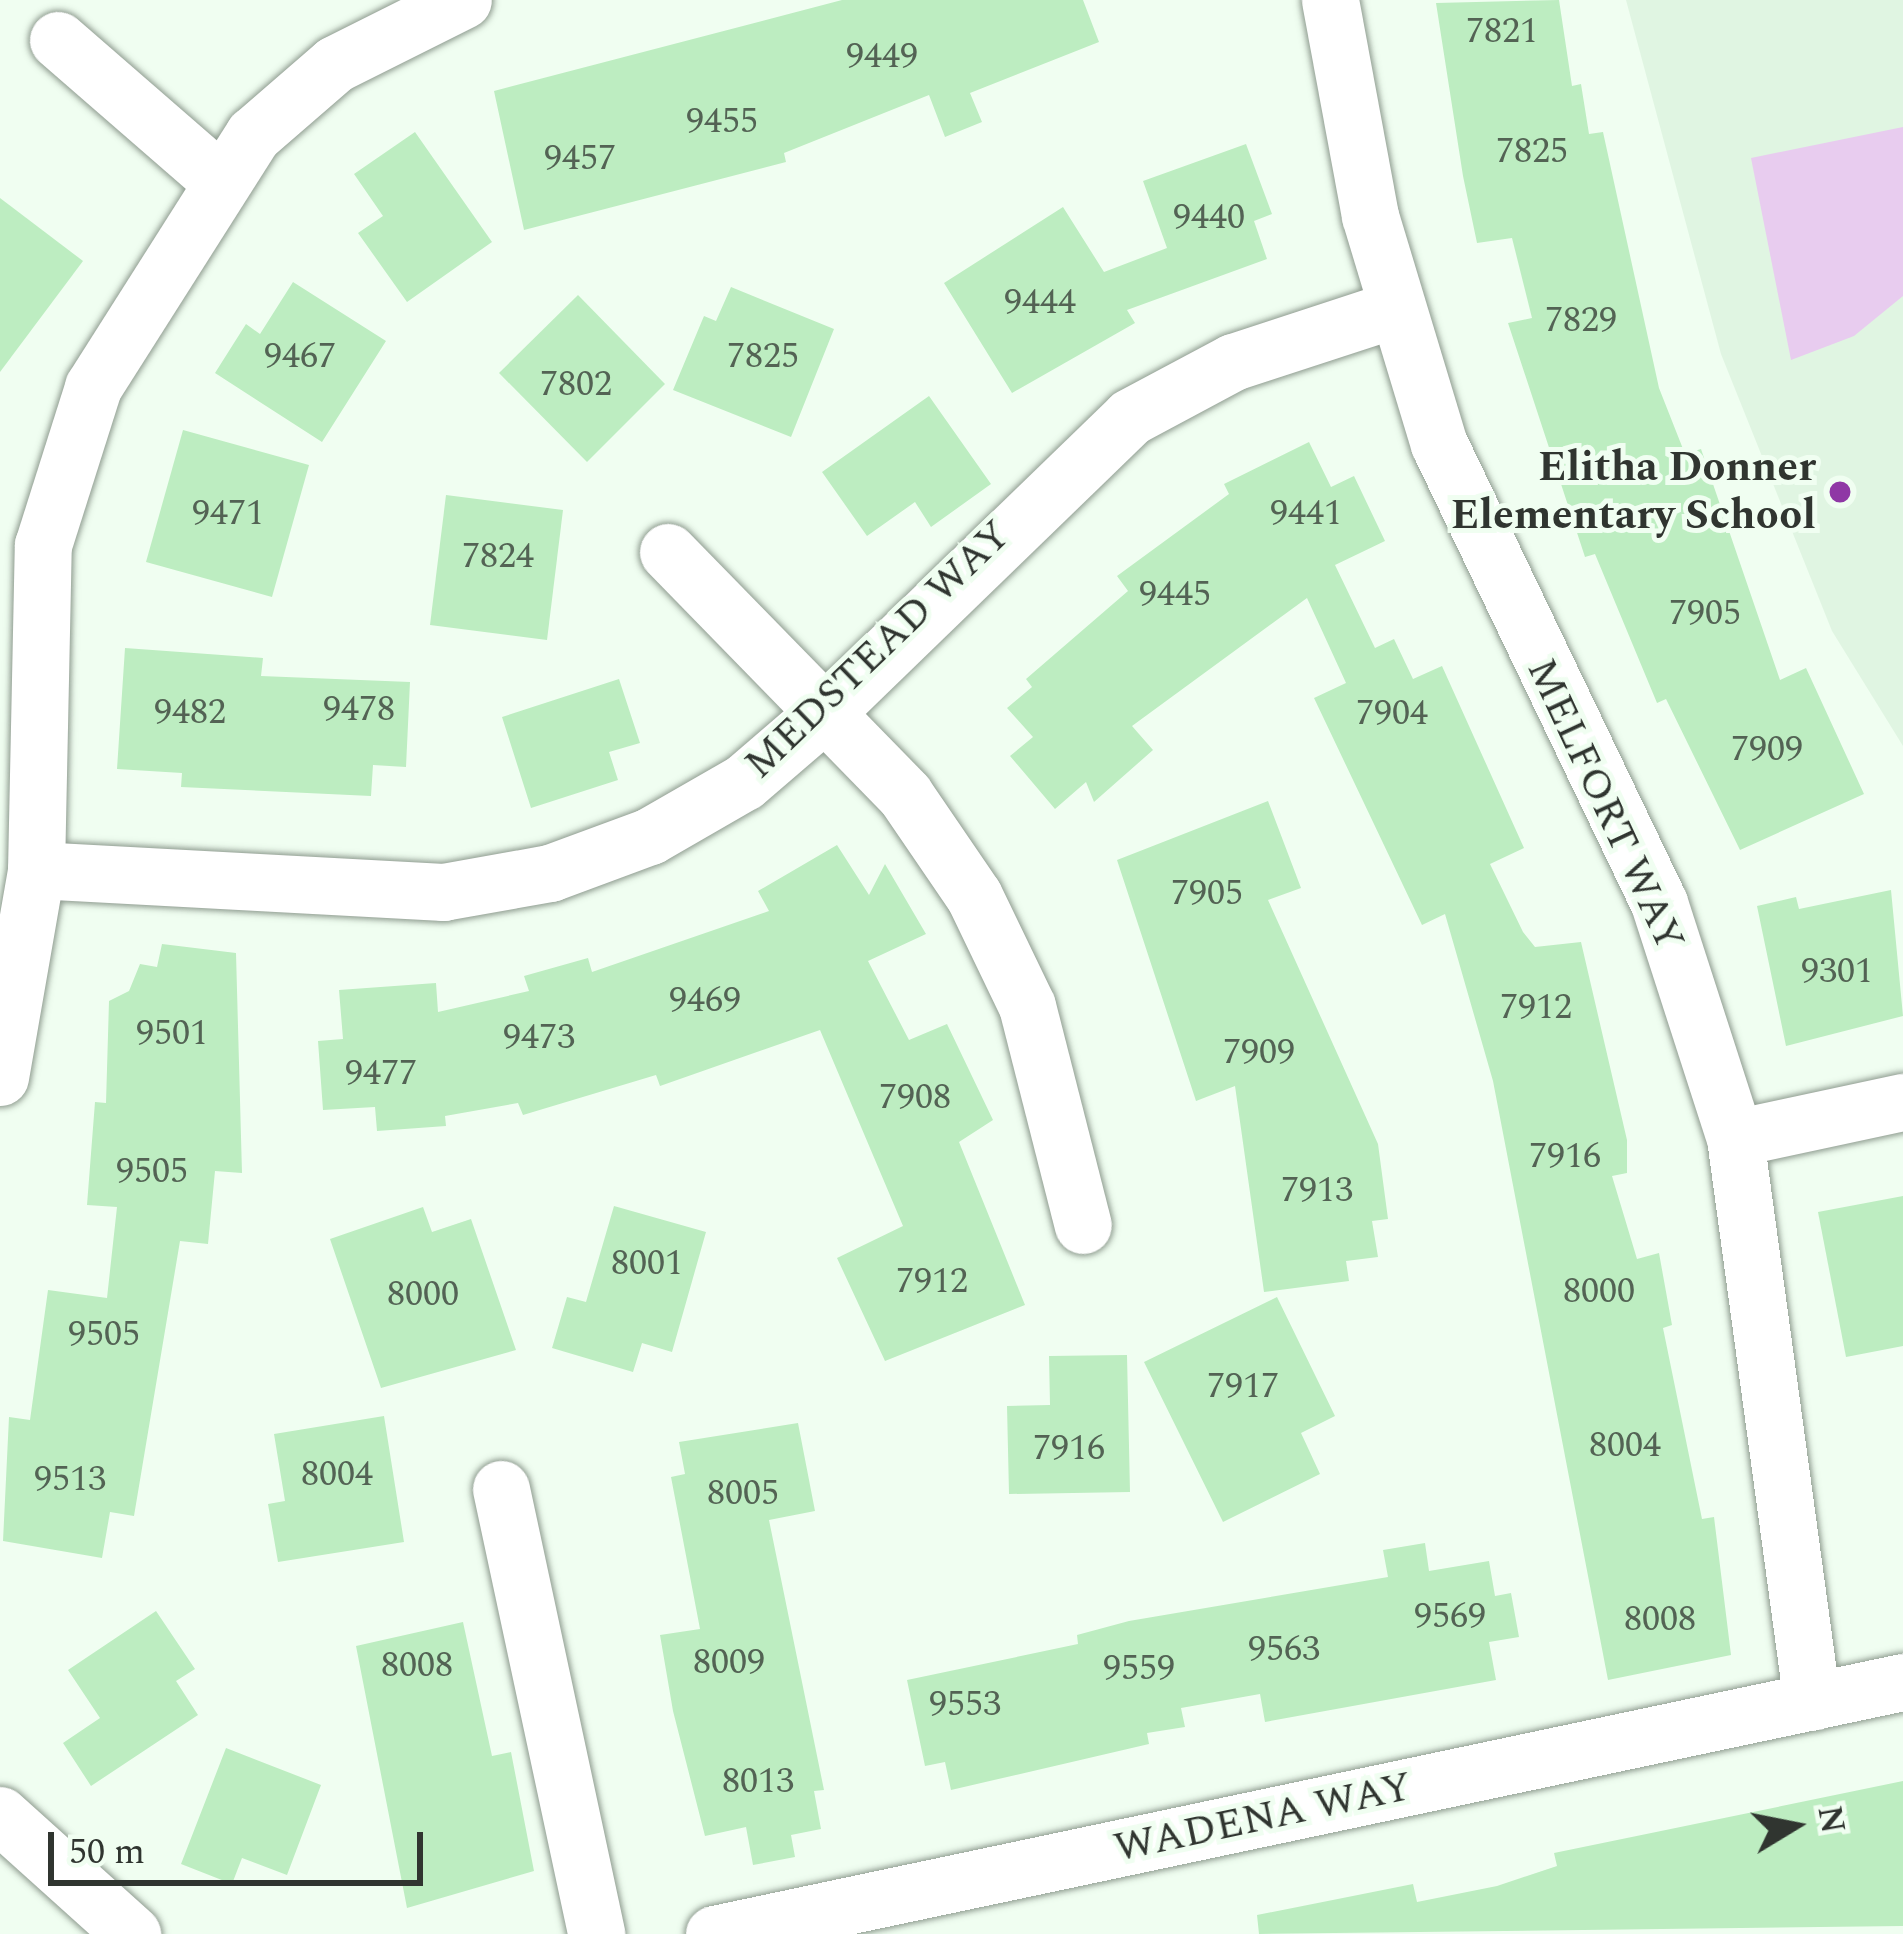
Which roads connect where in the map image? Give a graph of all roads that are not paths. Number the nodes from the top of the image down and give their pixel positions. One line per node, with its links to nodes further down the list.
1 (463, 0): 4 (street)
2 (1330, 0): 5 (street, MELFORT WAY)
3 (58, 40): 4 (street)
4 (218, 179): 8 (street)
5 (1395, 310): 7 (street, MEDSTEAD WAY); 11 (street, MELFORT WAY)
6 (668, 552): 7 (street)
7 (829, 710): 8 (street, MEDSTEAD WAY); 12 (street)
8 (36, 870): 9 (street)
9 (0, 1077)
10 (1903, 1102): 11 (street)
11 (1735, 1138): 15 (street, MELFORT WAY)
12 (1083, 1226)
13 (501, 1490): 18 (street)
14 (1903, 1682): 15 (street, WADENA WAY)
15 (1812, 1702): 19 (street, WADENA WAY)
16 (0, 1816): 17 (street)
17 (103, 1926)
18 (596, 1934)
19 (713, 1934)

